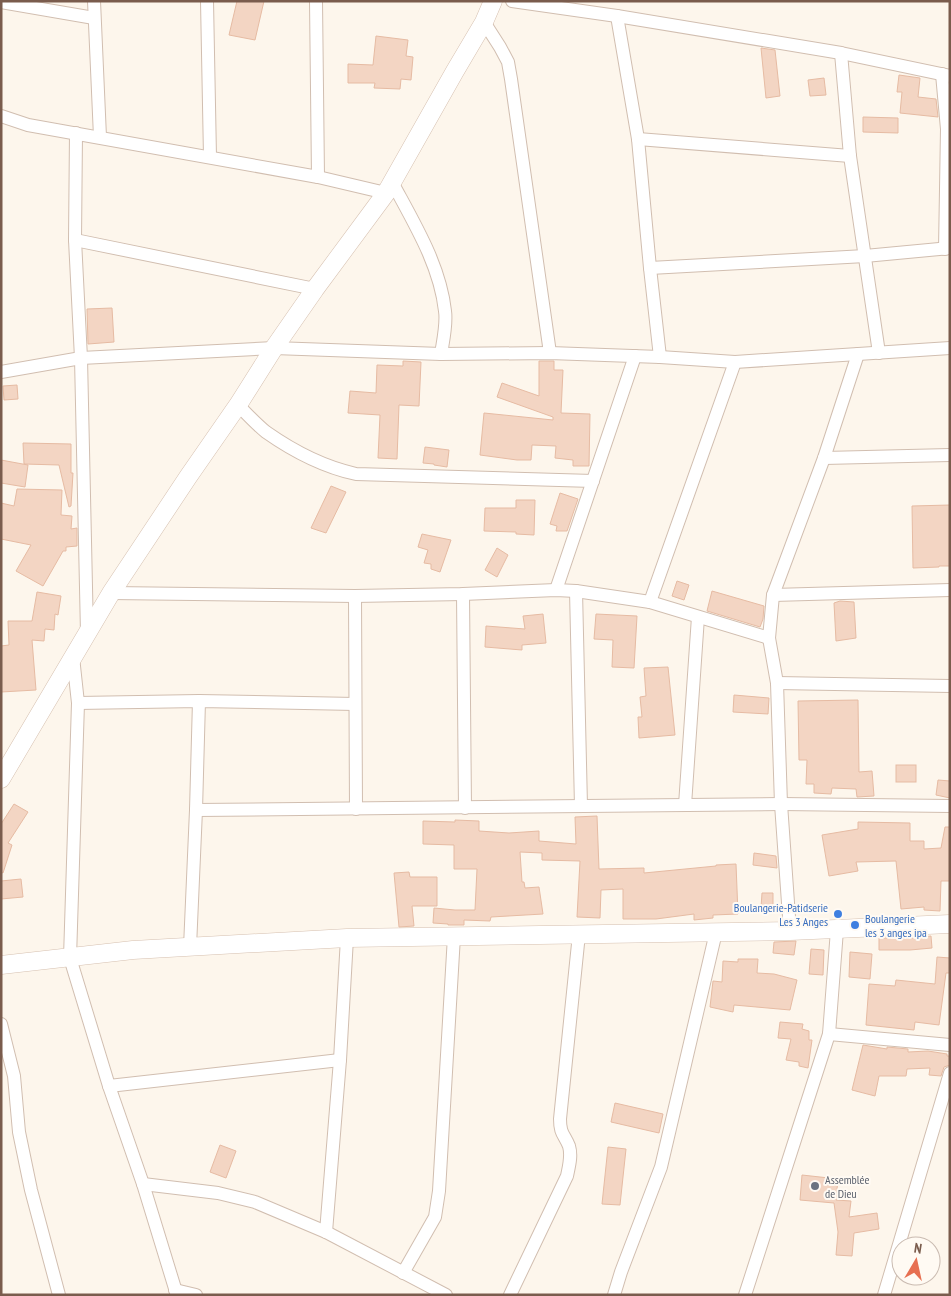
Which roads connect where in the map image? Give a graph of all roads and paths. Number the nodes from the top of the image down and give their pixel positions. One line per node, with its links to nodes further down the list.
1 (94, 1): 8 (street)
2 (207, 1): 17 (street)
3 (316, 1): 18 (street)
4 (493, 1): 9 (main road)
5 (512, 1): 7 (street)
6 (1, 2): 8 (street)
7 (617, 16): 10 (street); 15 (street)
8 (94, 18): 14 (street)
9 (484, 22): 19 (main road); 27 (street)
10 (841, 53): 11 (street); 16 (street)
11 (946, 75): 21 (street)
12 (1, 116): 13 (street)
13 (76, 132): 14 (street); 20 (street)
14 (100, 137): 17 (street)
15 (638, 138): 16 (street); 23 (street)
16 (850, 156): 22 (street)
17 (210, 157): 18 (street)
18 (318, 177): 19 (street)
19 (389, 188): 24 (main road); 29 (street)
20 (75, 240): 24 (street); 33 (street)
21 (947, 249): 22 (street)
22 (865, 256): 23 (street); 28 (street)
23 (650, 268): 32 (street)
24 (315, 289): 25 (main road)
25 (274, 348): 29 (street); 33 (street); 36 (main road)
26 (950, 348): 28 (street)
27 (550, 353): 29 (street); 31 (street)
28 (879, 353): 30 (street)
29 (441, 354)
30 (858, 354): 34 (street); 38 (street)
31 (635, 356): 32 (street); 39 (street)
32 (660, 357): 34 (street)
33 (81, 358): 35 (street); 49 (street)
34 (735, 362): 47 (street)
35 (1, 372)
36 (238, 405): 39 (street); 43 (main road)
37 (950, 455): 38 (street)
38 (824, 458): 45 (street)
39 (594, 481): 40 (street)
40 (556, 590): 41 (street); 44 (street)
41 (576, 590): 47 (street); 60 (street)
42 (950, 590): 45 (street)
43 (111, 592): 46 (street); 49 (main road)
44 (463, 594): 46 (street); 63 (street)
45 (773, 595): 50 (street)
46 (355, 596): 56 (street)
47 (650, 602): 48 (street)
48 (698, 617): 50 (street); 59 (street)
49 (87, 633): 51 (main road)
50 (769, 638): 52 (street)
51 (73, 657): 55 (street); 57 (main road)
52 (777, 683): 53 (street); 58 (street)
53 (950, 686)
54 (198, 701): 55 (street); 56 (street); 64 (street)
55 (78, 703): 73 (street)
56 (355, 704): 62 (street)
57 (1, 779)
58 (781, 804): 59 (street); 61 (street); 67 (street)
59 (686, 805): 60 (street)
60 (581, 806): 63 (street)
61 (950, 806)
62 (356, 808): 63 (street); 64 (street)
63 (465, 808)
64 (196, 810): 72 (street)
65 (950, 924): 66 (main road)
66 (837, 930): 67 (main road); 76 (street)
67 (790, 931): 68 (main road)
68 (716, 932): 69 (main road); 89 (street)
69 (579, 934): 70 (main road); 88 (street)
70 (454, 936): 71 (main road); 83 (street)
71 (347, 938): 72 (main road); 78 (street)
72 (190, 947): 73 (main road)
73 (70, 958): 74 (main road); 80 (street)
74 (1, 965)
75 (1, 1024): 85 (street)
76 (829, 1034): 77 (street); 90 (street)
77 (950, 1045)
78 (340, 1060): 80 (street); 82 (street)
79 (950, 1073): 91 (street)
80 (109, 1086): 81 (street)
81 (143, 1184): 82 (street); 84 (street)
82 (326, 1232): 83 (street)
83 (403, 1273): 87 (street)
84 (176, 1292): 86 (street)
85 (59, 1295)
86 (196, 1295)
87 (446, 1295)
88 (510, 1295)
89 (614, 1295)
90 (745, 1295)
91 (884, 1295)

